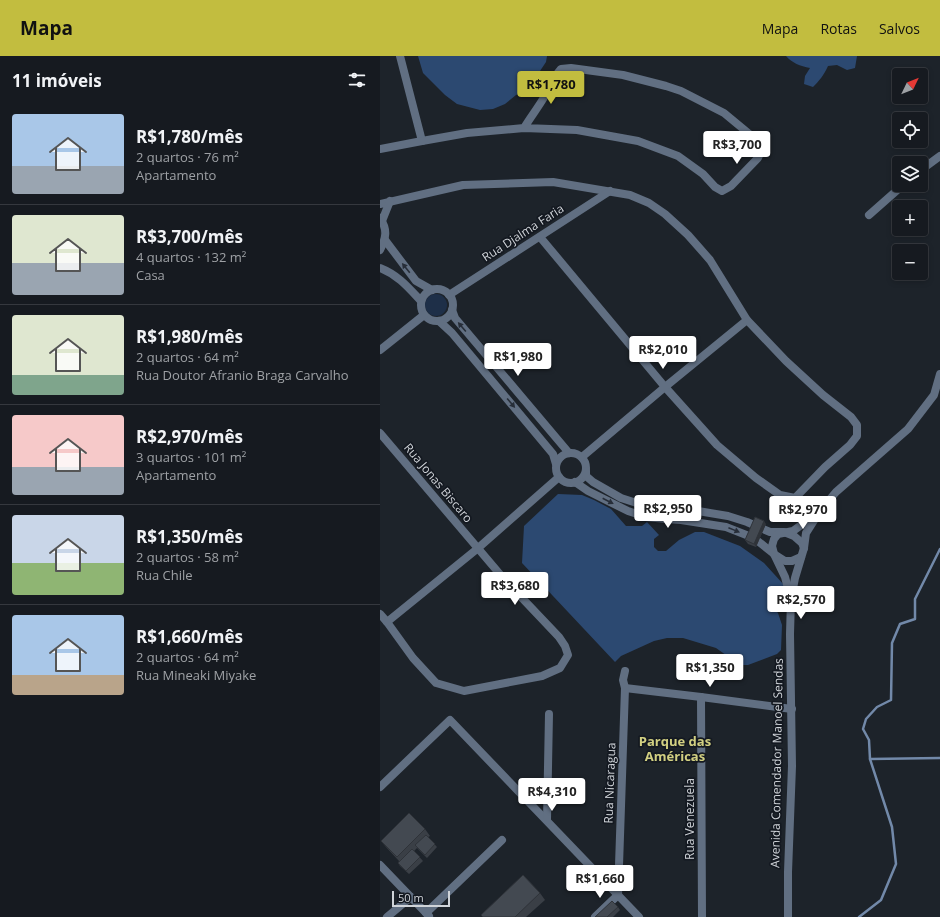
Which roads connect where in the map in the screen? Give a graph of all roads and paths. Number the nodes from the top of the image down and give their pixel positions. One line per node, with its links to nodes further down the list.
1 (400, 56): 3 (street)
2 (524, 128): 2 (street); 3 (street)
3 (422, 141): 4 (street)
4 (380, 150)
5 (940, 156): 6 (street)
6 (928, 165)
7 (610, 192): 9 (street); 13 (street, Rua Djalma Faria); 22 (street)
8 (896, 192): 11 (street)
9 (390, 201): 10 (street); 12 (street)
10 (380, 204)
11 (869, 215)
12 (381, 220): 14 (street)
13 (540, 237): 18 (street, Rua Djalma Faria); 26 (street)
14 (385, 240): 15 (street); 17 (street, one-way to 14)
15 (380, 250)
16 (380, 268): 19 (street)
17 (432, 290): 18 (street); 19 (street)
18 (449, 295): 20 (street)
19 (421, 301): 21 (street)
20 (452, 310): 23 (street); 28 (street, one-way to 20)
21 (424, 315): 23 (street); 24 (street)
22 (747, 320): 26 (street); 26 (street)
23 (439, 321): 30 (street, one-way to 30)
24 (380, 350)
25 (940, 374): 34 (street, Avenida Comendador Manoel Sendas)
26 (665, 387): 29 (street)
27 (380, 433): 37 (street, Rua Jonas Biscaro)
28 (569, 453): 29 (street); 30 (street)
29 (582, 457): 31 (street)
30 (556, 464): 32 (street)
31 (586, 470): 33 (street); 35 (street)
32 (559, 477): 33 (street); 37 (street)
33 (575, 482): 38 (street, one-way to 38)
34 (820, 511): 35 (street); 36 (street, Avenida Comendador Manoel Sendas)
35 (784, 532): 36 (street); 38 (street)
36 (804, 548): 39 (street, Avenida Comendador Manoel Sendas)
37 (477, 549): 42 (street); 42 (street, Rua Jonas Biscaro)
38 (774, 554): 39 (street); 40 (street)
39 (802, 557): 40 (street, Avenida Comendador Manoel Sendas)
40 (791, 599): 46 (street, Avenida Comendador Manoel Sendas)
41 (380, 614): 42 (street)
42 (387, 622)
43 (624, 671): 44 (street, Rua Nicaragua)
44 (625, 688): 45 (street); 52 (street, Rua Nicaragua)
45 (701, 697): 46 (street); 58 (street, Rua Venezuela)
46 (792, 709): 59 (street, Avenida Comendador Manoel Sendas)
47 (549, 714): 49 (street)
48 (380, 787): 49 (street)
49 (547, 820): 52 (street)
50 (502, 840): 54 (street)
51 (380, 865): 53 (street)
52 (618, 895): 56 (street); 57 (street)
53 (411, 897): 54 (street); 55 (street)
54 (428, 915)
55 (387, 917)
56 (595, 917)
57 (639, 917)
58 (702, 917)
59 (788, 917)

